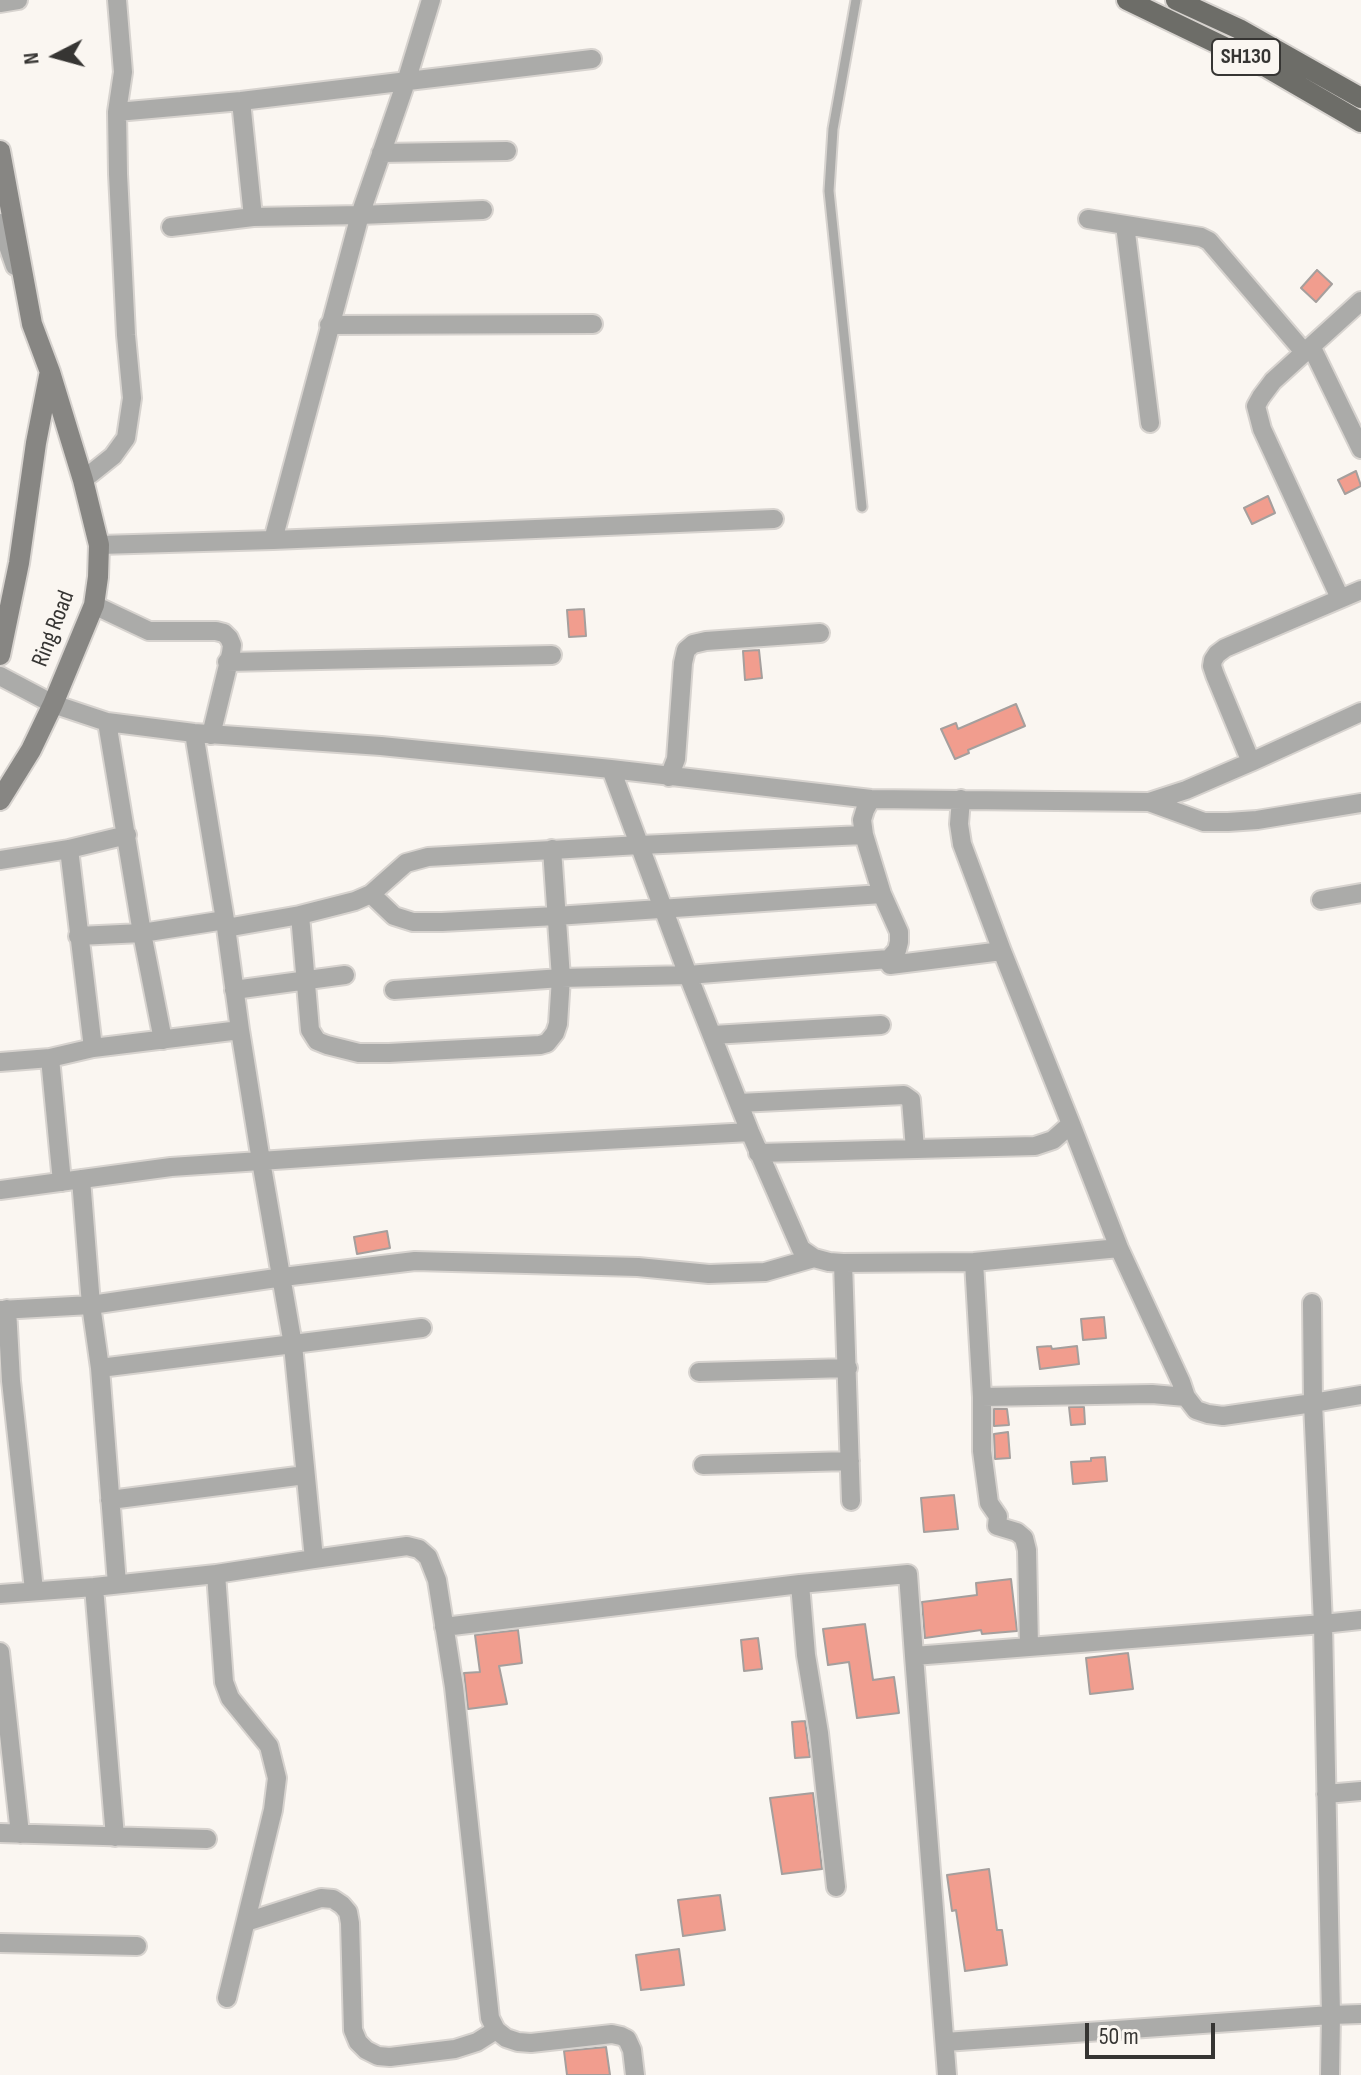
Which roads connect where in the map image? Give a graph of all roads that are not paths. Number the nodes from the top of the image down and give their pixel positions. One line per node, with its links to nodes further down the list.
1 (18, 0): 7 (street)
2 (117, 0): 12 (street)
3 (431, 0): 9 (street)
4 (856, 0): 33 (lane)
5 (1127, 0): 13 (main road, SH130)
6 (1176, 0): 10 (main road)
7 (0, 3)
8 (592, 59): 9 (street)
9 (406, 82): 11 (street); 16 (street)
10 (1361, 98)
11 (241, 101): 12 (street); 19 (street)
12 (117, 112): 32 (street)
13 (1361, 122)
14 (0, 151): 25 (main road, Ring Road)
15 (507, 151): 16 (street)
16 (381, 153): 18 (street)
17 (483, 210): 18 (street)
18 (360, 215): 19 (street); 27 (street)
19 (253, 217): 23 (street)
20 (1088, 219): 22 (street)
21 (0, 223): 25 (street)
22 (1125, 225): 28 (street); 30 (street)
23 (171, 227)
24 (1361, 301): 28 (street)
25 (28, 307): 29 (main road, Ring Road)
26 (593, 324): 27 (street)
27 (329, 325): 35 (street)
28 (1308, 349): 31 (street); 38 (street)
29 (50, 372): 32 (main road, Ring Road); 41 (main road, Ring Road)
30 (1150, 423)
31 (1361, 449)
32 (83, 480): 36 (main road, Ring Road)
33 (862, 507)
34 (774, 519): 35 (street)
35 (273, 540): 36 (street)
36 (99, 545): 39 (main road, Ring Road)
37 (1361, 590): 38 (street)
38 (1340, 598): 49 (street)
39 (94, 605): 43 (street); 45 (main road, Ring Road)
40 (820, 633): 51 (street)
41 (0, 655)
42 (552, 655): 43 (street)
43 (227, 662): 48 (street)
44 (0, 676): 45 (street)
45 (53, 704): 47 (street); 54 (main road, Ring Road)
46 (1361, 712): 49 (street)
47 (107, 722): 48 (street); 57 (street)
48 (203, 734): 50 (street); 70 (street)
49 (1251, 762): 55 (street)
50 (611, 769): 51 (street); 59 (street)
51 (669, 777): 52 (street)
52 (871, 799): 53 (street); 58 (street)
53 (961, 799): 55 (street); 73 (street)
54 (0, 800)
55 (1149, 802): 56 (street)
56 (1361, 803)
57 (127, 835): 60 (street); 71 (street)
58 (864, 835): 59 (street); 65 (street)
59 (640, 845): 61 (street); 67 (street)
60 (69, 849): 62 (street); 72 (street)
61 (552, 849): 64 (street); 69 (street)
62 (0, 860)
63 (1361, 893): 66 (street)
64 (371, 894): 68 (street); 69 (street)
65 (882, 894): 67 (street); 76 (street)
66 (1321, 900)
67 (664, 909): 69 (street); 76 (street)
68 (300, 915): 70 (street); 78 (street)
69 (556, 916): 77 (street)
70 (226, 924): 71 (street); 79 (street)
71 (142, 933): 72 (street); 84 (street)
72 (78, 936): 85 (street)
73 (1002, 951): 74 (street); 89 (street)
74 (890, 965)
75 (345, 975): 78 (street)
76 (688, 975): 77 (street); 83 (street)
77 (561, 978): 78 (street); 80 (street)
78 (306, 981): 79 (street)
79 (234, 990): 82 (street)
80 (394, 990)
81 (881, 1025): 83 (street)
82 (240, 1030): 84 (street); 93 (street)
83 (713, 1035): 88 (street)
84 (163, 1040): 85 (street)
85 (93, 1048): 86 (street)
86 (50, 1058): 87 (street); 95 (street)
87 (0, 1062)
88 (739, 1103): 90 (street); 91 (street)
89 (1071, 1124): 91 (street); 97 (street)
90 (750, 1132): 92 (street); 93 (street)
91 (915, 1149): 92 (street)
92 (758, 1153): 98 (street)
93 (261, 1161): 94 (street); 101 (street)
94 (81, 1179): 95 (street); 103 (street)
95 (62, 1182): 96 (street)
96 (0, 1190)
97 (1119, 1248): 99 (street); 113 (street)
98 (814, 1258): 100 (street); 101 (street)
99 (974, 1262): 100 (street); 112 (street)
100 (843, 1263): 108 (street)
101 (283, 1277): 103 (street); 106 (street)
102 (1312, 1303): 114 (street)
103 (91, 1305): 104 (street); 107 (street)
104 (4, 1310): 110 (street)
105 (422, 1328): 106 (street)
106 (293, 1345): 107 (street); 117 (street)
107 (100, 1368): 118 (street)
108 (848, 1368): 109 (street); 115 (street)
109 (699, 1372)
110 (6, 1382): 125 (street)
111 (1361, 1395): 114 (street)
112 (982, 1397): 113 (street); 130 (street)
113 (1186, 1397): 114 (street)
114 (1313, 1403): 128 (street)
115 (850, 1461): 116 (street); 119 (street)
116 (703, 1465)
117 (305, 1475): 118 (street); 120 (street)
118 (110, 1500): 122 (street)
119 (851, 1501)
120 (314, 1559): 121 (street); 129 (street)
121 (216, 1574): 122 (street); 140 (street)
122 (117, 1584): 124 (street)
123 (800, 1584): 129 (street); 132 (street); 139 (street)
124 (94, 1587): 125 (street); 137 (street)
125 (34, 1590): 126 (street)
126 (0, 1594)
127 (1361, 1620): 128 (street)
128 (1323, 1624): 130 (street); 134 (street)
129 (444, 1627): 146 (street)
130 (1029, 1647): 132 (street)
131 (0, 1652): 136 (street)
132 (914, 1656): 147 (street)
133 (1361, 1791): 134 (street)
134 (1326, 1794): 145 (street)
135 (0, 1833): 136 (street)
136 (20, 1834): 137 (street)
137 (115, 1837): 138 (street)
138 (207, 1839)
139 (836, 1887)
140 (246, 1922): 143 (street); 146 (street)
141 (0, 1943): 142 (street)
142 (137, 1946)
143 (227, 1998)
144 (1361, 2014): 145 (street)
145 (1331, 2015): 147 (street); 150 (street)
146 (496, 2030): 148 (street)
147 (945, 2042): 149 (street)
148 (635, 2075)
149 (947, 2075)
150 (1330, 2075)

